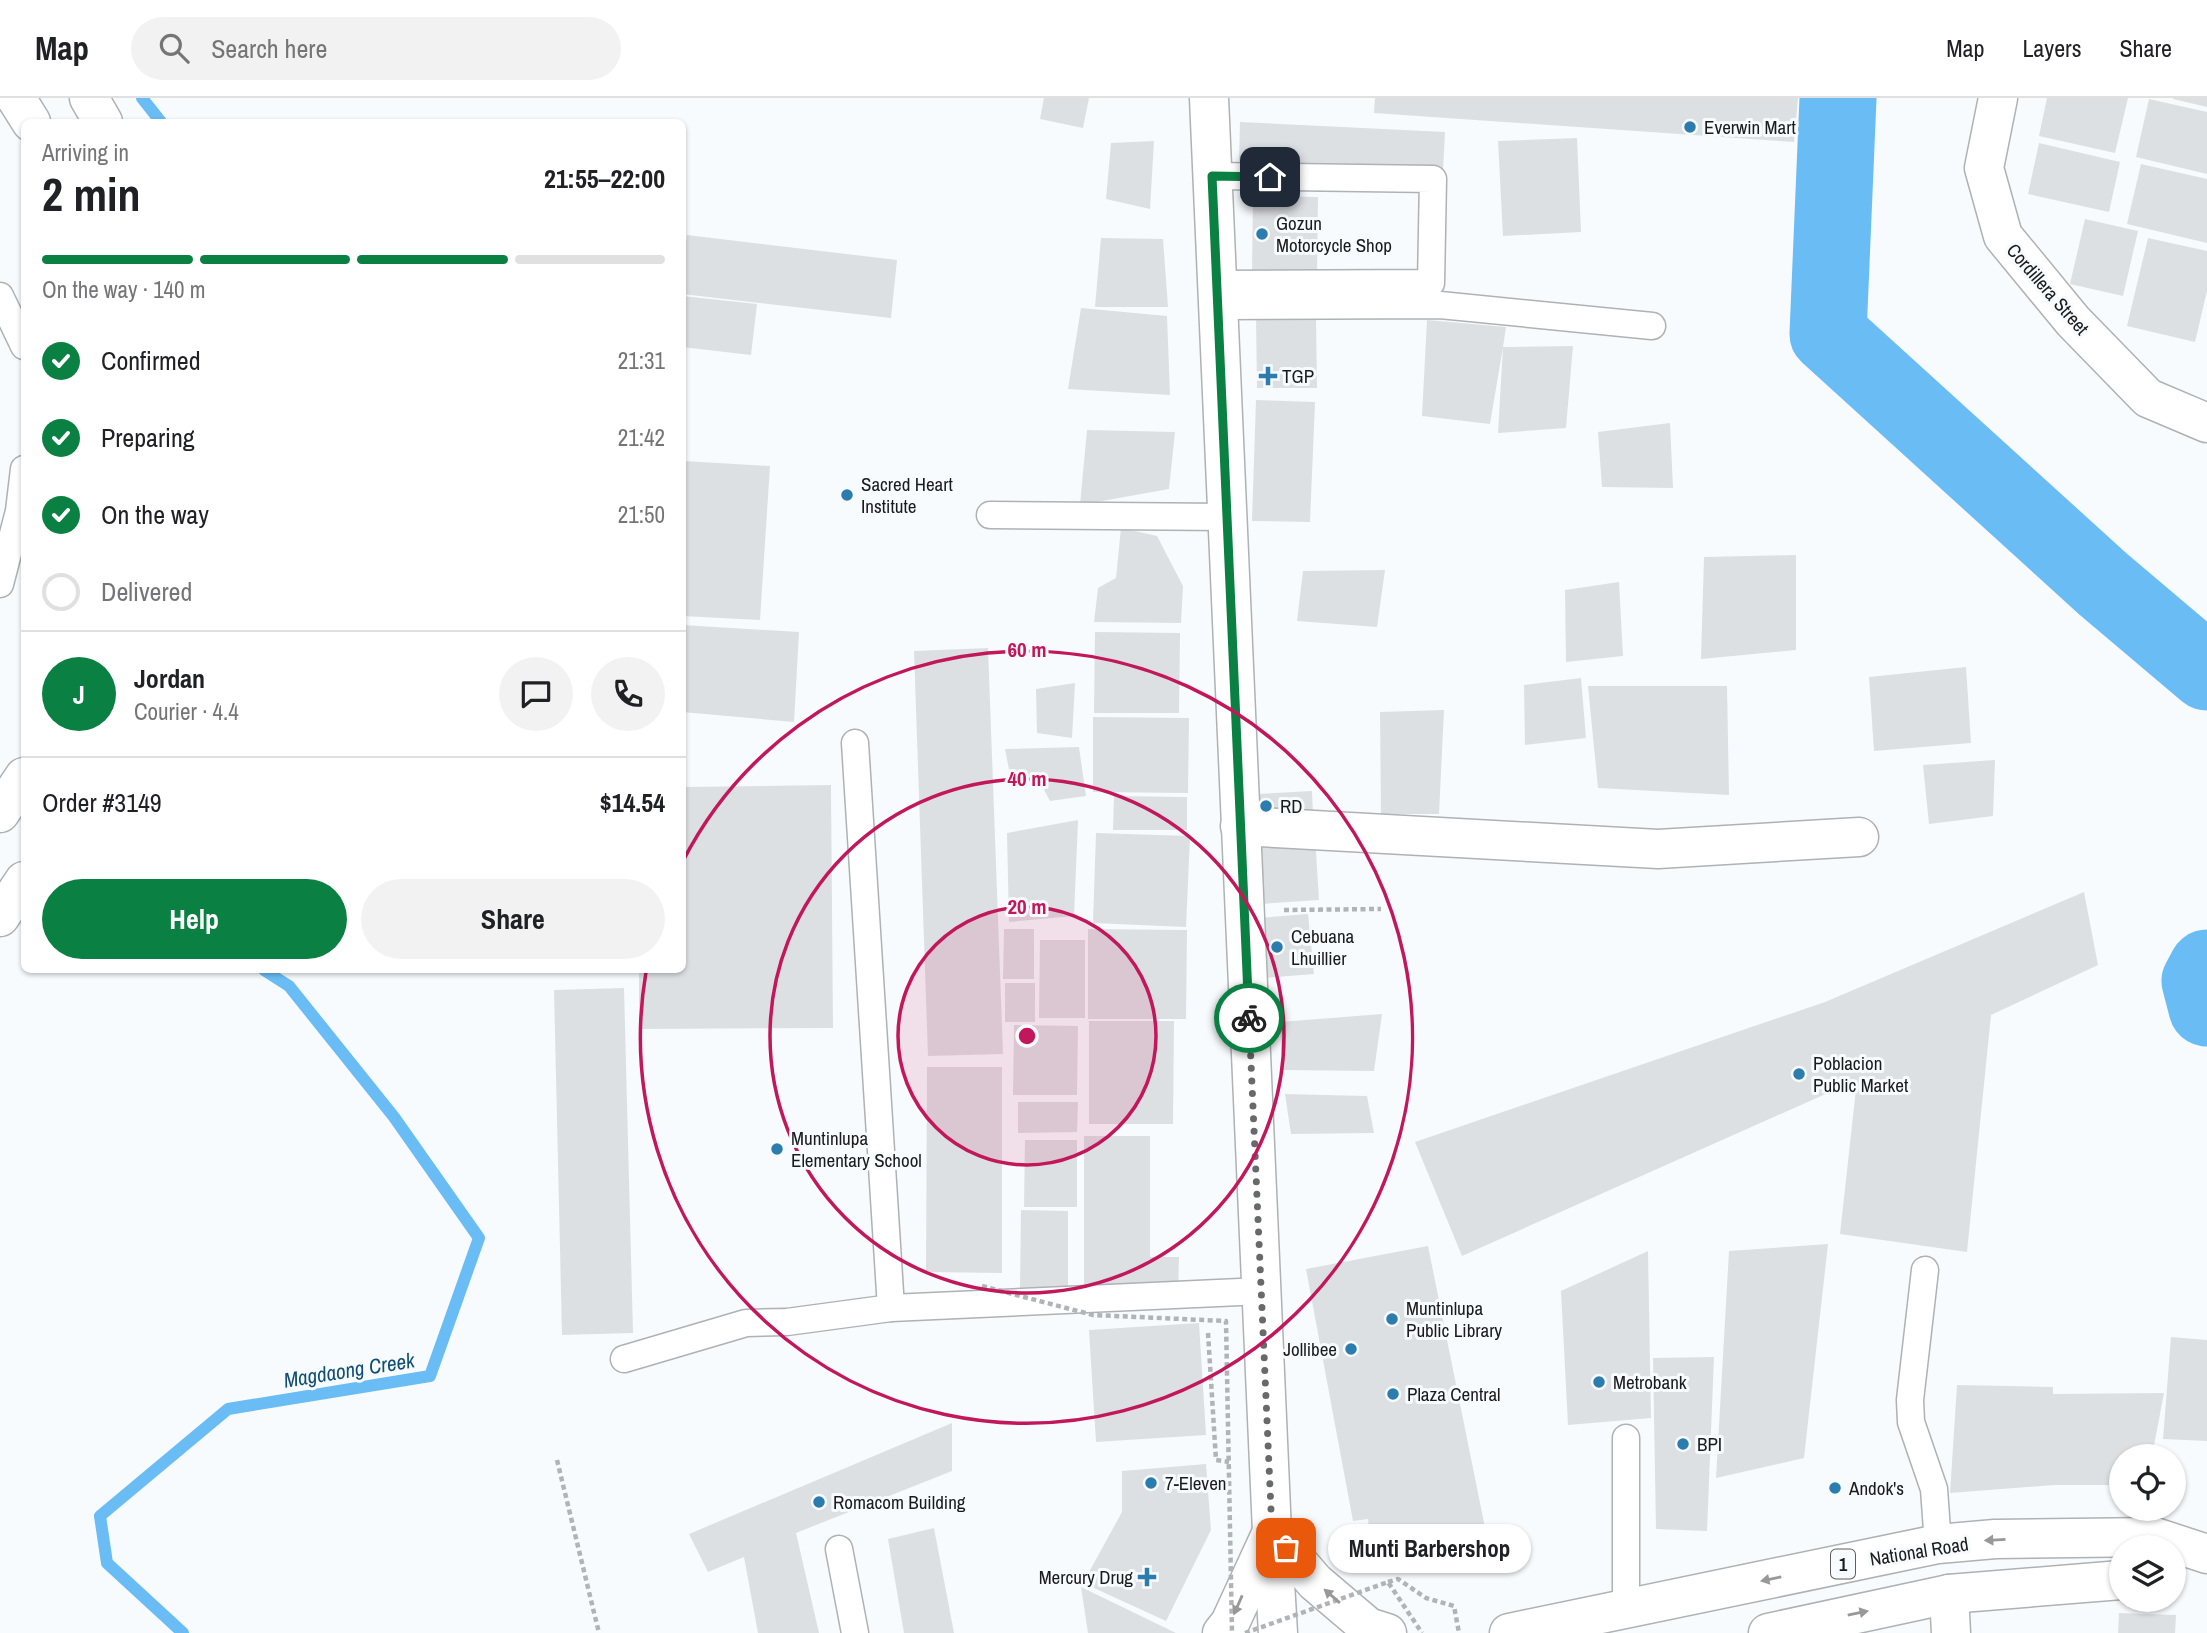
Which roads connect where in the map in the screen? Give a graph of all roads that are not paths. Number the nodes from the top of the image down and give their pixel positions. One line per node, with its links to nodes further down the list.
1 (16, 98): 5 (main road)
2 (89, 98): 6 (main road)
3 (1209, 98): 7 (main road)
4 (1998, 98): 12 (main road, Cordillera Street)
5 (29, 119)
6 (101, 119)
7 (1212, 176): 8 (main road); 8 (lane)
8 (1217, 295): 10 (lane); 15 (main road)
9 (0, 296): 11 (lane)
10 (1652, 326)
11 (21, 340)
12 (2207, 423)
13 (21, 494): 16 (lane)
14 (990, 515): 15 (lane)
15 (1227, 517): 20 (main road)
16 (0, 584)
17 (855, 743): 26 (lane)
18 (21, 782): 19 (main road)
19 (0, 813)
20 (1240, 825): 21 (main road); 25 (main road)
21 (1859, 837)
22 (21, 886): 23 (main road)
23 (0, 917)
24 (1926, 1269): 30 (lane)
25 (1262, 1291): 26 (lane); 29 (main road)
26 (891, 1308): 27 (lane)
27 (624, 1359)
28 (1626, 1438): 37 (lane)
29 (1272, 1532): 39 (main road, one-way to 39); 40 (main road); 41 (main road, one-way to 29)
30 (1938, 1544): 32 (main road, National Road / 1, one-way to 30); 37 (main road, National Road / 1, one-way to 37)
31 (839, 1549): 38 (lane)
32 (2207, 1554)
33 (2207, 1567): 34 (main road)
34 (2186, 1571)
35 (2109, 1581): 36 (main road)
36 (1949, 1594): 43 (main road, one-way to 36); 44 (main road)
37 (1626, 1608): 42 (main road, National Road / 1)
38 (855, 1633)
39 (1222, 1633)
40 (1278, 1633)
41 (1387, 1633)
42 (1509, 1633)
43 (1768, 1633)
44 (1951, 1633)

